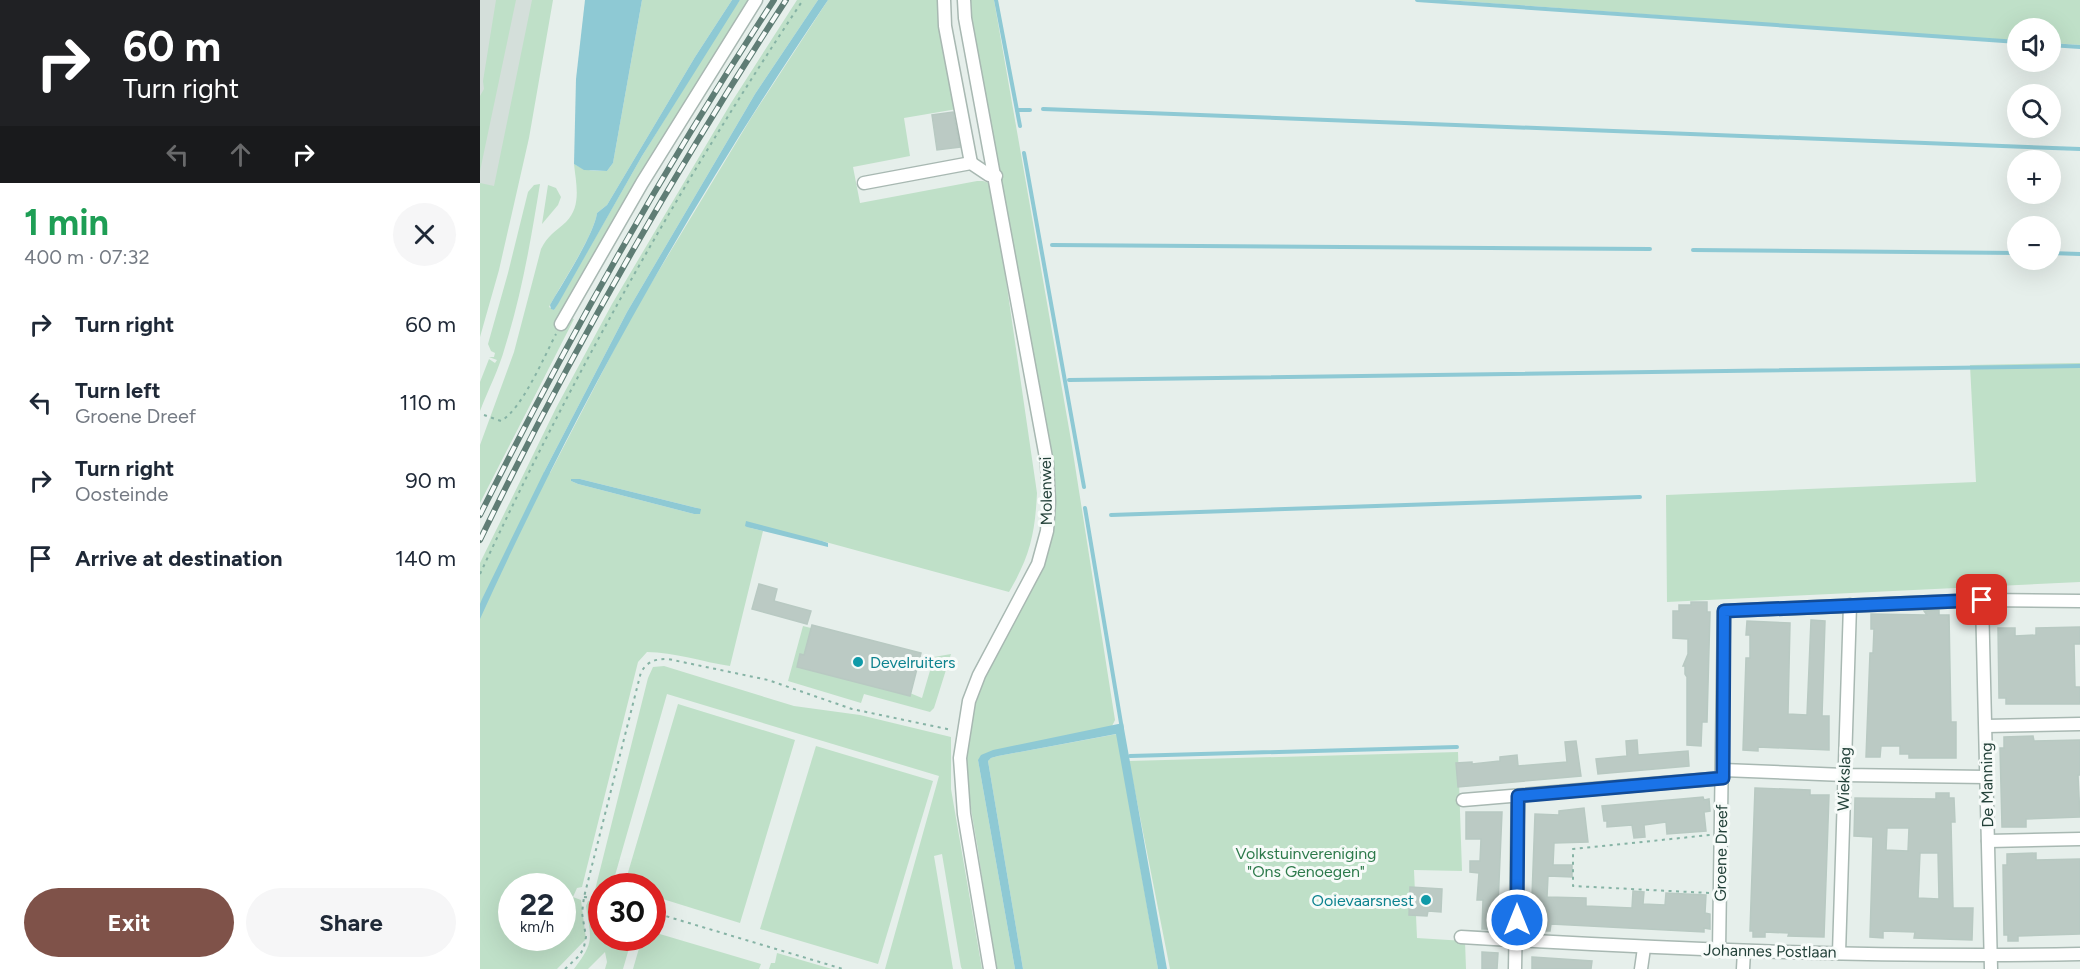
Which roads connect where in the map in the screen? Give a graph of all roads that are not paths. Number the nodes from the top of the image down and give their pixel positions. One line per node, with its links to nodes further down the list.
1 (756, 0): 7 (street)
2 (944, 0): 4 (street)
3 (964, 0): 5 (street, Molenwei)
4 (971, 164): 5 (street); 6 (street)
5 (996, 176): 28 (street, Molenwei)
6 (864, 183)
7 (561, 324)
8 (1982, 600): 9 (street); 10 (street); 12 (street, De Manning)
9 (2080, 600)
10 (1850, 605): 13 (street, Groene Dreef); 14 (street, Wiekslag)
11 (2080, 724): 12 (street)
12 (1986, 726): 15 (street, De Manning)
13 (1723, 774): 14 (street); 16 (street); 23 (street, Groene Dreef)
14 (1844, 775): 15 (street); 25 (street, Wiekslag)
15 (1986, 777): 19 (street, De Manning)
16 (1518, 796): 17 (street); 21 (street)
17 (1463, 800)
18 (2080, 839): 19 (street)
19 (1988, 841): 27 (street, De Manning)
20 (1461, 938): 21 (street, Johannes Postlaan)
21 (1517, 941): 22 (street, Johannes Postlaan); 29 (street)
22 (1644, 948): 23 (street, Johannes Postlaan); 30 (street)
23 (1719, 951): 24 (street, Johannes Postlaan)
24 (1744, 951): 25 (street, Johannes Postlaan); 31 (street)
25 (1839, 953): 27 (street, Johannes Postlaan)
26 (2080, 954): 27 (street, Johannes Postlaan)
27 (1991, 956): 32 (street, De Manning)
28 (990, 969)
29 (1515, 969)
30 (1641, 969)
31 (1743, 969)
32 (1991, 969)

